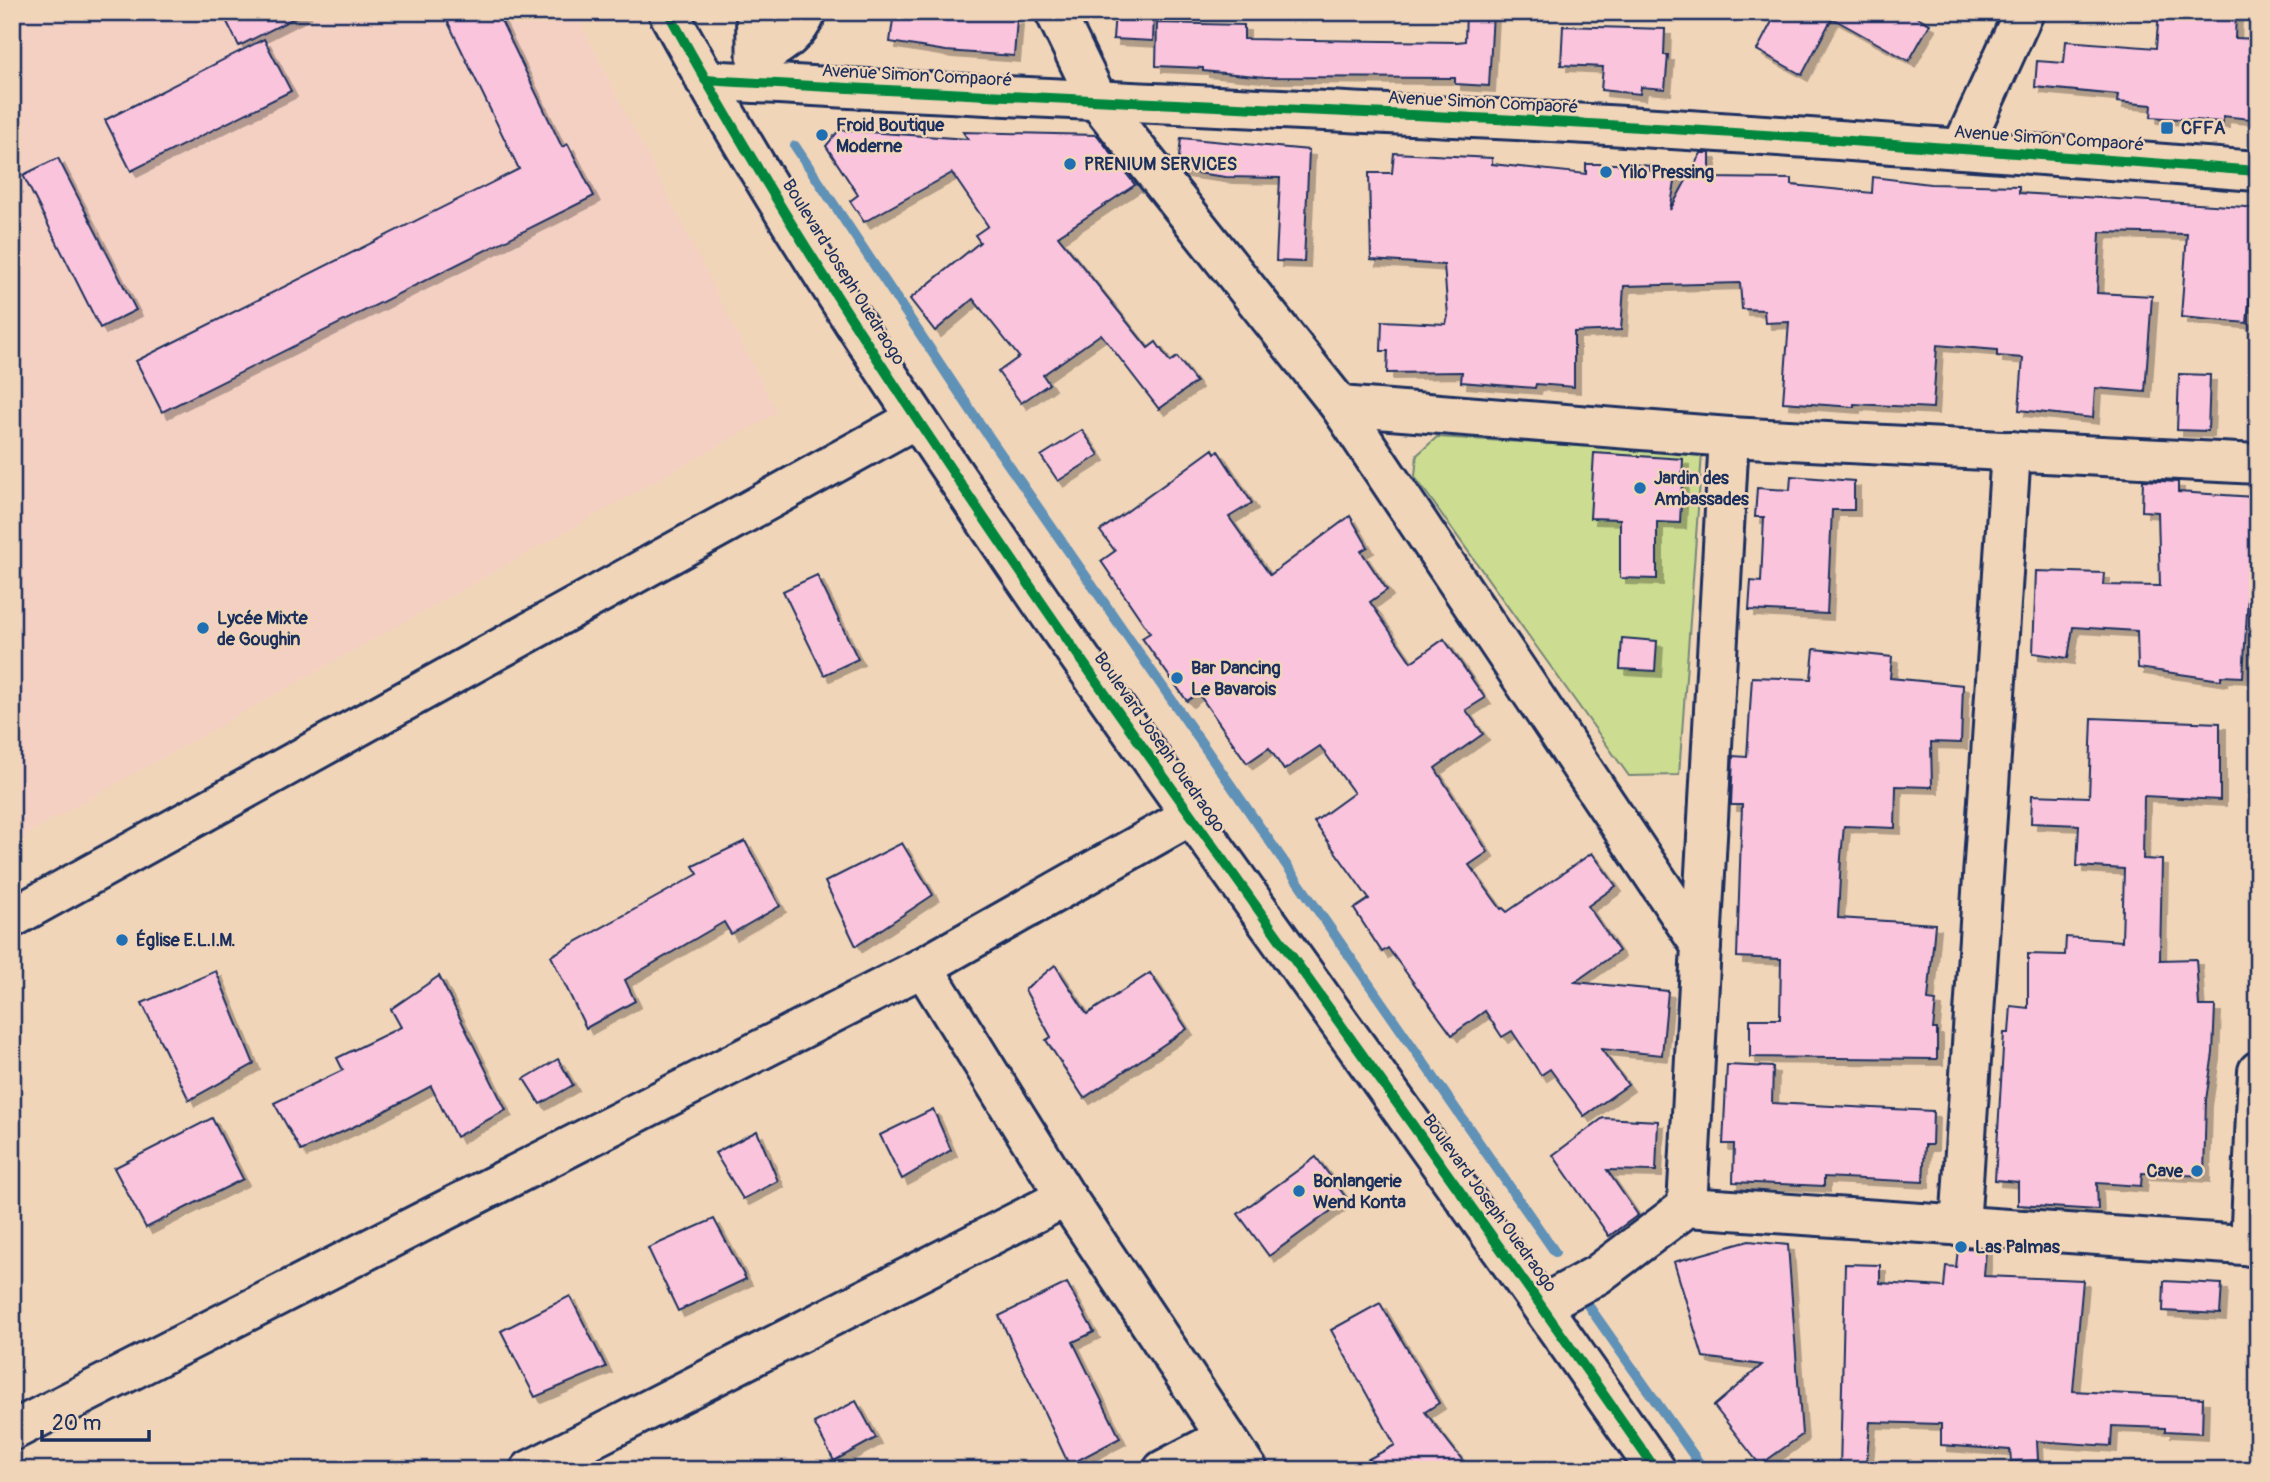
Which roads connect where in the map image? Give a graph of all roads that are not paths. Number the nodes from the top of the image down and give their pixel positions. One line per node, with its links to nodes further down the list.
1 (668, 12): 7 (street, Boulevard Joseph Ouedraogo)
2 (756, 12): 6 (street)
3 (807, 12): 6 (street)
4 (1055, 12): 8 (street)
5 (2024, 12): 9 (street)
6 (757, 71): 7 (street, Avenue Simon Compaoré); 8 (street, Avenue Simon Compaoré)
7 (705, 80): 12 (street, Boulevard Joseph Ouedraogo)
8 (1098, 101): 9 (street, Avenue Simon Compaoré); 11 (street)
9 (1962, 148): 10 (street, Avenue Simon Compaoré)
10 (2258, 172)
11 (1340, 406): 13 (street); 18 (street)
12 (915, 419): 16 (street, Boulevard Joseph Ouedraogo); 17 (street)
13 (1729, 437): 14 (street); 18 (street)
14 (2011, 451): 15 (street); 23 (street)
15 (2258, 464)
16 (1190, 816): 19 (street); 25 (street, Boulevard Joseph Ouedraogo)
17 (12, 918)
18 (1701, 946): 22 (street)
19 (923, 967): 21 (street); 26 (street)
20 (2258, 1070): 24 (street)
21 (1066, 1197): 27 (street); 28 (street)
22 (1687, 1207): 23 (street); 25 (street)
23 (1960, 1227): 24 (street)
24 (2254, 1246)
25 (1542, 1305): 31 (street, Boulevard Joseph Ouedraogo)
26 (12, 1432)
27 (1226, 1437): 29 (street); 30 (street)
28 (530, 1470)
29 (1163, 1470)
30 (1248, 1470)
31 (1656, 1470)

